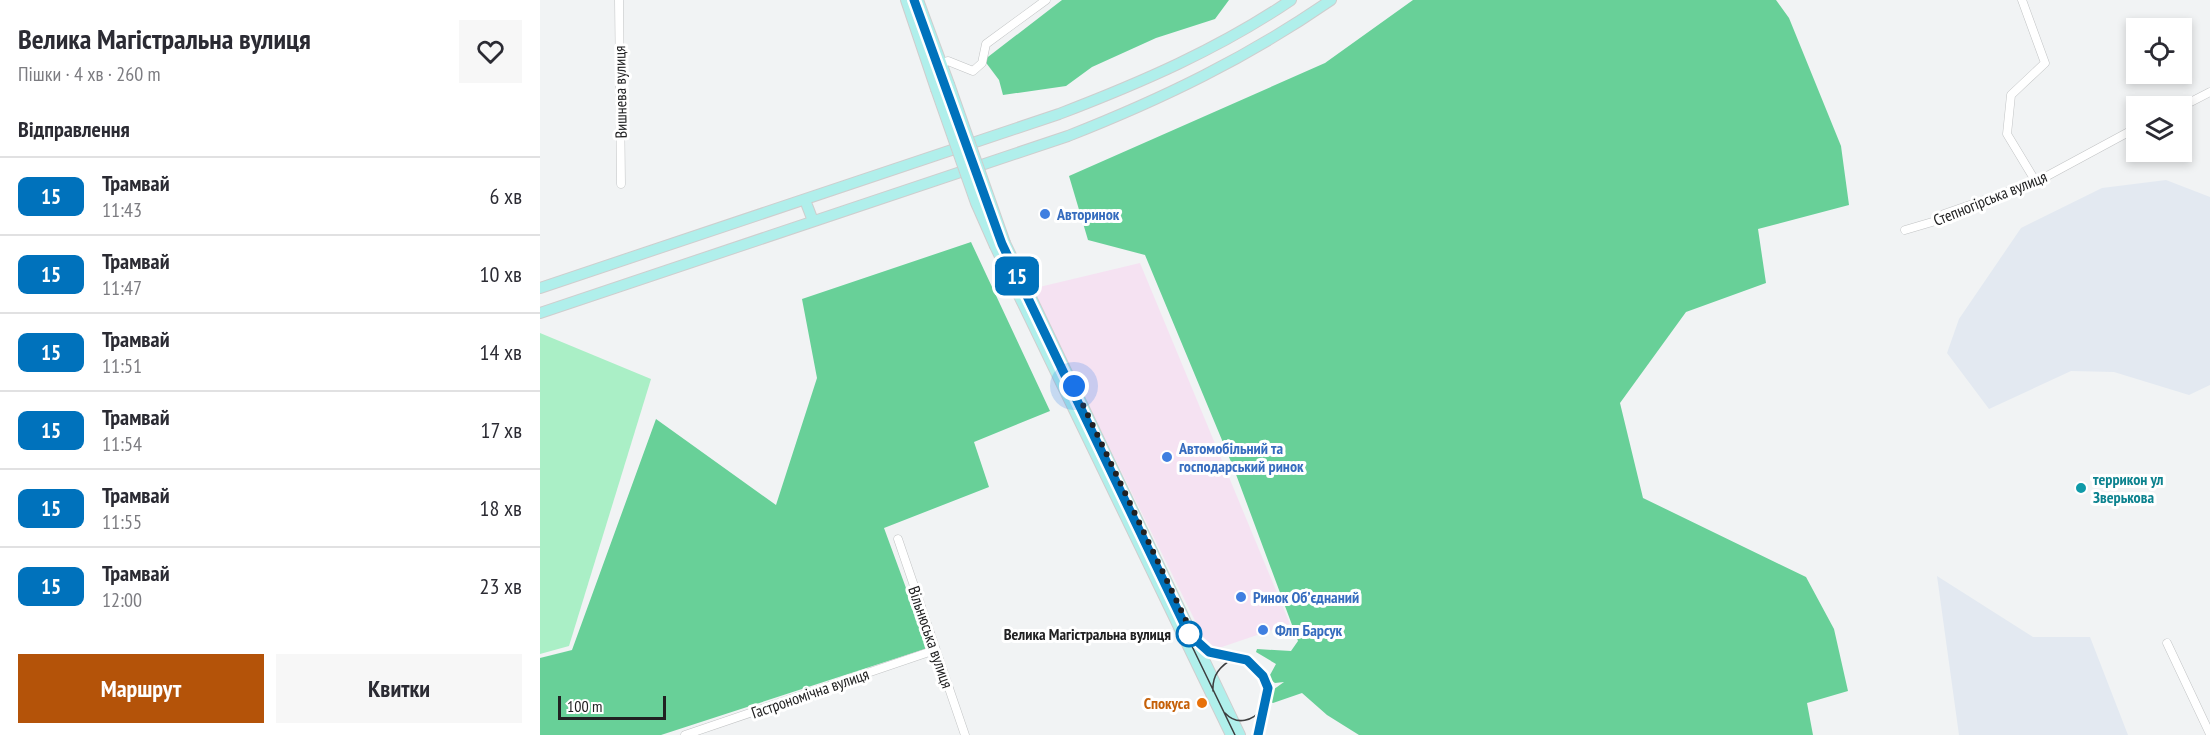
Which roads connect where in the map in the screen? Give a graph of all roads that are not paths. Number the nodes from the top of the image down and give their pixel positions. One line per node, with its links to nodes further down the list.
1 (619, 0): 14 (street, Вишнева вулиця)
2 (906, 0): 8 (main road)
3 (918, 0): 9 (main road)
4 (1046, 0): 9 (street)
5 (1291, 0): 15 (main road)
6 (1331, 0): 16 (main road)
7 (2022, 0): 13 (street)
8 (927, 61): 9 (street); 18 (main road, bridge)
9 (941, 64): 18 (main road, bridge)
10 (2210, 92): 11 (street)
11 (2192, 101)
12 (2126, 133): 13 (street, Степногірська вулиця)
13 (2036, 182): 17 (street, Степногірська вулиця)
14 (621, 184)
15 (805, 200): 16 (main road); 19 (main road)
16 (813, 221): 20 (main road)
17 (1905, 230)
18 (1000, 244): 27 (main road); 28 (main road)
19 (540, 288)
20 (540, 313)
21 (898, 539): 23 (street, Вільнюська вулиця)
22 (2167, 643): 24 (street)
23 (935, 651): 25 (street, Гастрономічна вулиця); 26 (street, Вільнюська вулиця)
24 (2210, 734)
25 (685, 735)
26 (965, 735)
27 (1231, 735)
28 (1240, 735)

